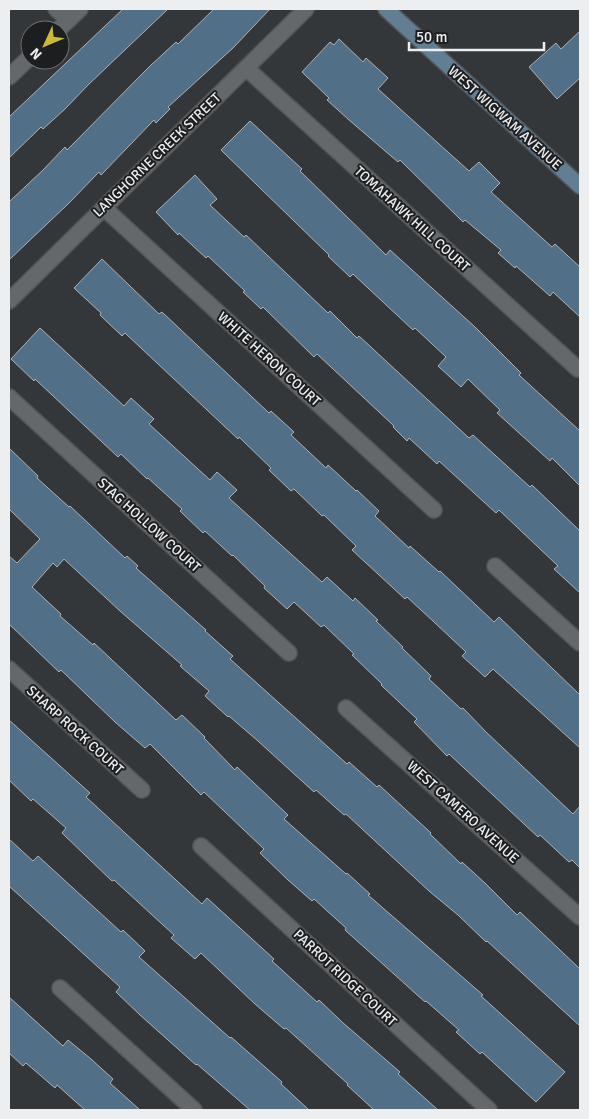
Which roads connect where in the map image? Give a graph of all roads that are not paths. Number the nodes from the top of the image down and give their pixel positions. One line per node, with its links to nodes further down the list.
1 (80, 9): 4 (street)
2 (306, 9): 6 (street, LANGHORNE CREEK STREET)
3 (386, 9): 8 (street, WEST WIGWAM AVENUE)
4 (68, 20)
5 (20, 67): 7 (street)
6 (246, 68): 9 (street, LANGHORNE CREEK STREET); 11 (street, TOMAHAWK HILL COURT)
7 (9, 77)
8 (580, 186)
9 (104, 208): 10 (street, LANGHORNE CREEK STREET); 13 (street, WHITE HERON COURT)
10 (9, 301)
11 (578, 369)
12 (9, 397): 16 (street, STAG HOLLOW COURT)
13 (434, 510)
14 (495, 566): 15 (street)
15 (580, 643)
16 (289, 653)
17 (9, 669): 19 (street, SHARP ROCK COURT)
18 (346, 708): 21 (street, WEST CAMERO AVENUE)
19 (142, 790)
20 (201, 846): 24 (street, PARROT RIDGE COURT)
21 (580, 917)
22 (60, 988): 23 (street)
23 (194, 1110)
24 (488, 1110)

